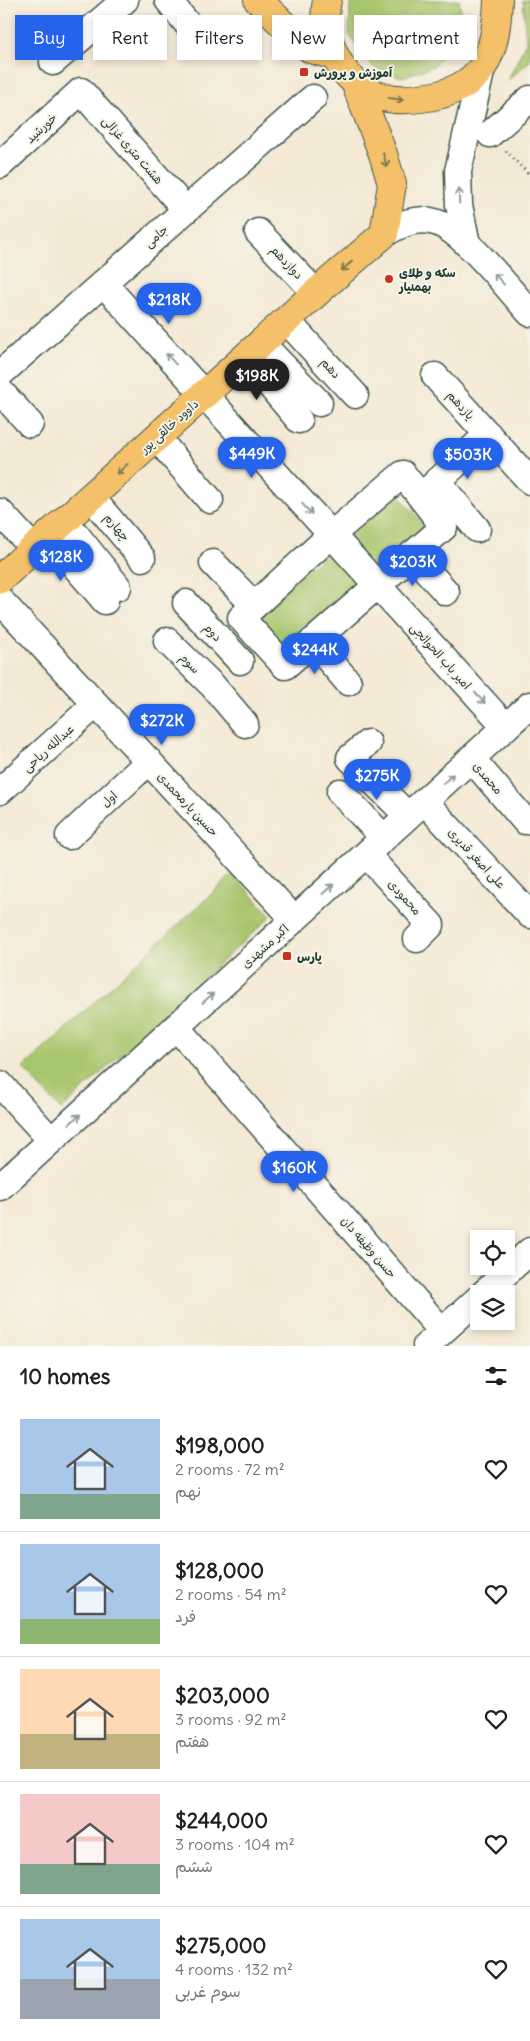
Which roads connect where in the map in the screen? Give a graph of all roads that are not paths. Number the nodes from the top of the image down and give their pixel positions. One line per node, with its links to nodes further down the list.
1 (125, 0): 10 (street)
2 (168, 0): 6 (street)
3 (258, 0): 7 (main road)
4 (328, 0): 8 (main road)
5 (498, 0): 11 (main road)
6 (180, 15)
7 (273, 15)
8 (325, 15)
9 (338, 60): 12 (main road)
10 (53, 62)
11 (482, 68): 12 (main road, one-way to 11); 21 (street, one-way to 11)
12 (355, 82): 20 (main road, one-way to 20)
13 (81, 91): 17 (street, خورشید); 18 (street, هشت متری غزالی)
14 (313, 98): 18 (street, جامی)
15 (530, 99): 16 (street)
16 (490, 134)
17 (0, 165)
18 (186, 210): 22 (street, جامی)
19 (258, 232): 23 (street, دوازدهم)
20 (384, 234): 21 (street); 23 (main road, داوود خالقی پور, one-way to 23)
21 (467, 244): 24 (street, one-way to 21)
22 (103, 283): 27 (street, جامی); 30 (street, one-way to 22)
23 (316, 293): 25 (main road, داوود خالقی پور)
24 (530, 312)
25 (286, 320): 26 (main road, داوود خالقی پور); 31 (street, دهم)
26 (253, 350): 30 (main road, داوود خالقی پور); 32 (street); 33 (street)
27 (0, 374)
28 (435, 376): 35 (street, یازدهم)
29 (0, 391): 34 (street)
30 (204, 395): 36 (main road, داوود خالقی پور); 44 (street, one-way to 44)
31 (355, 395)
32 (319, 403)
33 (299, 420)
34 (30, 424)
35 (488, 434): 37 (street); 38 (street)
36 (156, 438): 39 (main road, داوود خالقی پور, one-way to 39); 40 (street)
37 (530, 481)
38 (429, 489): 42 (street); 44 (street); 45 (street)
39 (91, 497): 43 (main road, داوود خالقی پور); 46 (street, چهارم)
40 (210, 500)
41 (0, 512): 43 (street)
42 (477, 529)
43 (49, 535): 48 (main road, داوود خالقی پور); 51 (street)
44 (331, 535): 49 (street, امیر باب الحوائجی); 54 (street)
45 (412, 554): 49 (street); 50 (street)
46 (142, 558)
47 (213, 563): 54 (street)
48 (0, 580)
49 (376, 585): 57 (street); 64 (street, امیر باب الحوائجی, one-way to 64)
50 (446, 592)
51 (111, 594)
52 (0, 600): 61 (street, حسین یارمحمدی)
53 (186, 603): 58 (street, دوم)
54 (254, 606): 55 (street)
55 (262, 640): 57 (street); 58 (street)
56 (167, 641): 60 (street, سوم)
57 (313, 641): 59 (street)
58 (240, 660): 60 (street)
59 (348, 682)
60 (213, 686): 63 (street)
61 (96, 704): 67 (street, حسین یارمحمدی); 68 (street, عبدالله ریاحی)
62 (530, 705): 64 (street, اکبر مشهدی)
63 (246, 724)
64 (506, 727): 66 (street, اکبر مشهدی)
65 (368, 743): 70 (street, علی اصغر قدیری)
66 (471, 758): 70 (street, اکبر مشهدی, one-way to 66); 71 (street, محمدی)
67 (149, 762): 72 (street, اول); 75 (street, حسین یارمحمدی)
68 (0, 791)
69 (340, 792): 73 (street, محمودی)
70 (416, 809): 73 (street, اکبر مشهدی); 74 (street, علی اصغر قدیری)
71 (525, 821)
72 (69, 836)
73 (375, 846): 75 (street, اکبر مشهدی, one-way to 73); 76 (street, محمودی)
74 (530, 915)
75 (294, 919): 77 (street, اکبر مشهدی, one-way to 75)
76 (430, 926)
77 (176, 1027): 79 (street, اکبر مشهدی, one-way to 77); 84 (street, حسن وظیفه دان)
78 (0, 1084): 79 (street)
79 (51, 1140): 80 (street, اکبر مشهدی)
80 (0, 1187)
81 (530, 1251): 82 (street)
82 (493, 1285)
83 (470, 1306): 84 (street)
84 (434, 1339)

